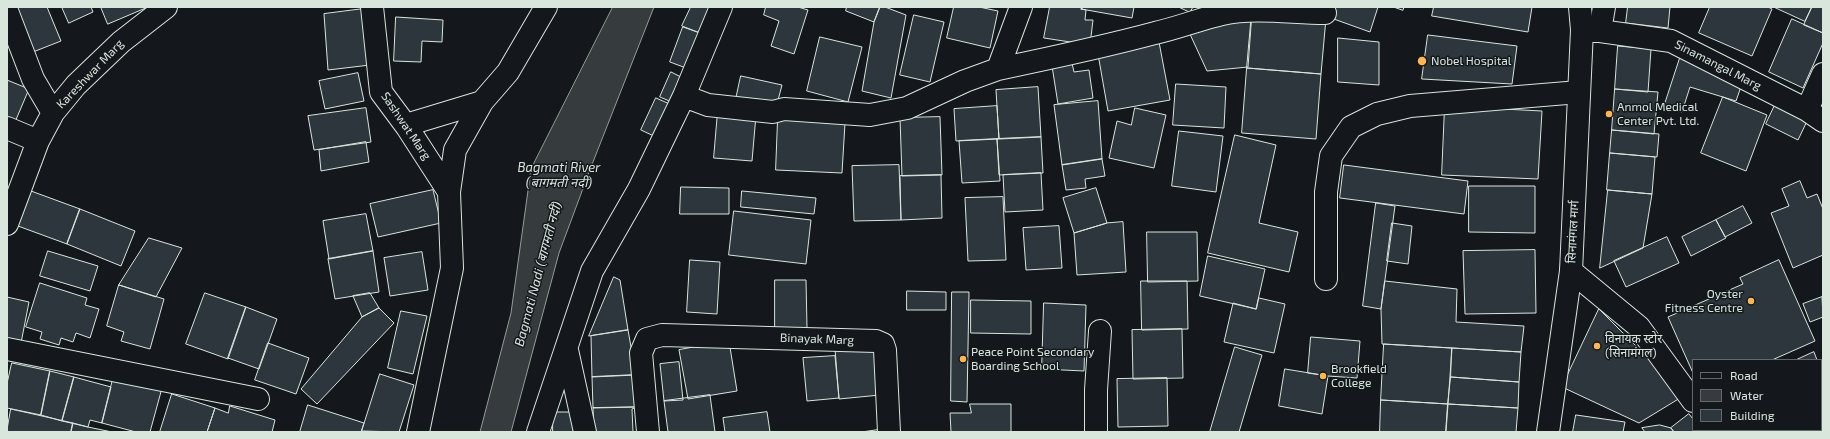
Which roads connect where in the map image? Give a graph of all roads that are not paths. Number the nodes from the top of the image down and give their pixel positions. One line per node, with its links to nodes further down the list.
1 (166, 7): 16 (street, Kareshwar Marg)
2 (372, 7): 18 (street, Sashwat Marg)
3 (546, 7): 15 (street)
4 (721, 7): 14 (street)
5 (1021, 7): 11 (street)
6 (1580, 7): 10 (street)
7 (1604, 7): 10 (street)
8 (7, 11): 16 (street)
9 (1325, 13): 11 (street)
10 (1591, 31): 13 (street, सिनामंगल मार्ग); 17 (street, Sinamangal Marg)
11 (998, 69): 14 (street)
12 (1823, 74): 17 (street, Sinamangal Marg)
13 (1579, 92): 23 (street, सिनामंगल मार्ग); 24 (street)
14 (684, 96): 27 (street)
15 (482, 102): 18 (street); 21 (street)
16 (53, 113): 20 (street, Kareshwar Marg)
17 (1815, 116)
18 (406, 125): 21 (street, Sashwat Marg)
19 (7, 128): 20 (street)
20 (38, 141): 22 (street, Kareshwar Marg)
21 (449, 192): 30 (street)
22 (7, 224)
23 (1571, 271): 29 (street); 36 (street, सिनामंगल मार्ग)
24 (1326, 280)
25 (1100, 331): 35 (street)
26 (7, 349): 28 (street)
27 (567, 350): 31 (street); 32 (street)
28 (258, 399)
29 (1692, 400)
30 (418, 432)
31 (538, 432)
32 (585, 432)
33 (648, 432): 34 (street, Binayak Marg)
34 (889, 432)
35 (1096, 432)
36 (1548, 432)

